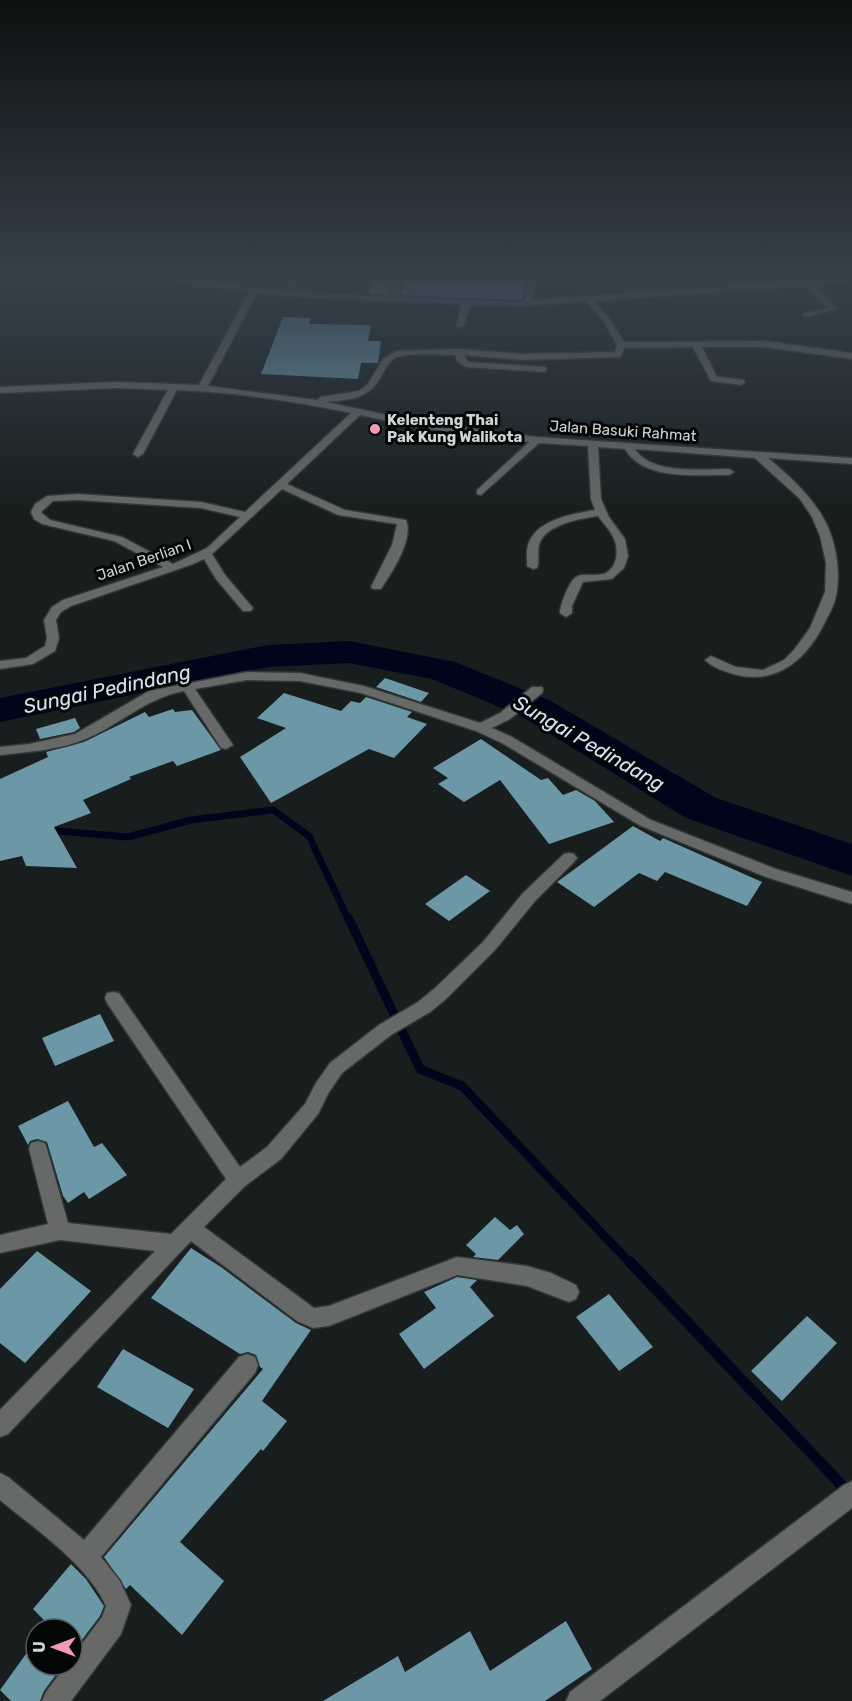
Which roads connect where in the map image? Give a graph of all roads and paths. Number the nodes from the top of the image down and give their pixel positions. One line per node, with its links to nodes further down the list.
1 (218, 356): 10 (street)
2 (391, 356): 12 (street)
3 (460, 356): 7 (street)
4 (515, 356): 5 (street)
5 (551, 356)
6 (702, 356): 8 (street)
7 (543, 369)
8 (741, 382)
9 (174, 386): 10 (street, Jalan Basuki Rahmat); 11 (street, Jalan Basuki Rahmat); 17 (street)
10 (202, 387): 12 (street, Jalan Basuki Rahmat)
11 (0, 390)
12 (312, 402): 13 (street, Jalan Basuki Rahmat)
13 (358, 412): 14 (street, Jalan Basuki Rahmat); 21 (street, Jalan Berlian I)
14 (537, 440): 15 (street, Jalan Basuki Rahmat); 22 (street)
15 (593, 445): 16 (street, Jalan Basuki Rahmat); 23 (street)
16 (629, 447): 18 (street, Jalan Basuki Rahmat); 20 (street)
17 (138, 454)
18 (757, 454): 19 (street, Jalan Basuki Rahmat); 31 (street)
19 (852, 461)
20 (729, 472)
21 (281, 484): 24 (street, Jalan Berlian I); 28 (street)
22 (481, 492)
23 (601, 512): 26 (street); 30 (street)
24 (248, 516): 25 (street, Jalan Berlian I); 27 (street)
25 (206, 553): 27 (street, Jalan Berlian I); 29 (street)
26 (533, 566)
27 (171, 567): 32 (street, Jalan Berlian I)
28 (377, 587)
29 (247, 608)
30 (566, 613)
31 (711, 660)
32 (0, 665)
33 (187, 686): 35 (street); 36 (street); 37 (street)
34 (537, 690): 35 (street)
35 (481, 728): 39 (street)
36 (226, 744)
37 (0, 751)
38 (569, 858): 42 (street)
39 (852, 898)
40 (113, 998): 42 (street)
41 (38, 1149): 44 (street)
42 (238, 1180): 43 (street)
43 (190, 1227): 46 (street); 47 (street)
44 (60, 1231): 45 (street); 46 (street)
45 (0, 1244)
46 (175, 1244): 49 (street)
47 (569, 1292)
48 (247, 1365): 52 (street)
49 (0, 1426)
50 (0, 1485): 52 (street)
51 (852, 1493): 54 (street)
52 (84, 1558): 53 (street)
53 (55, 1701)
54 (579, 1701)

